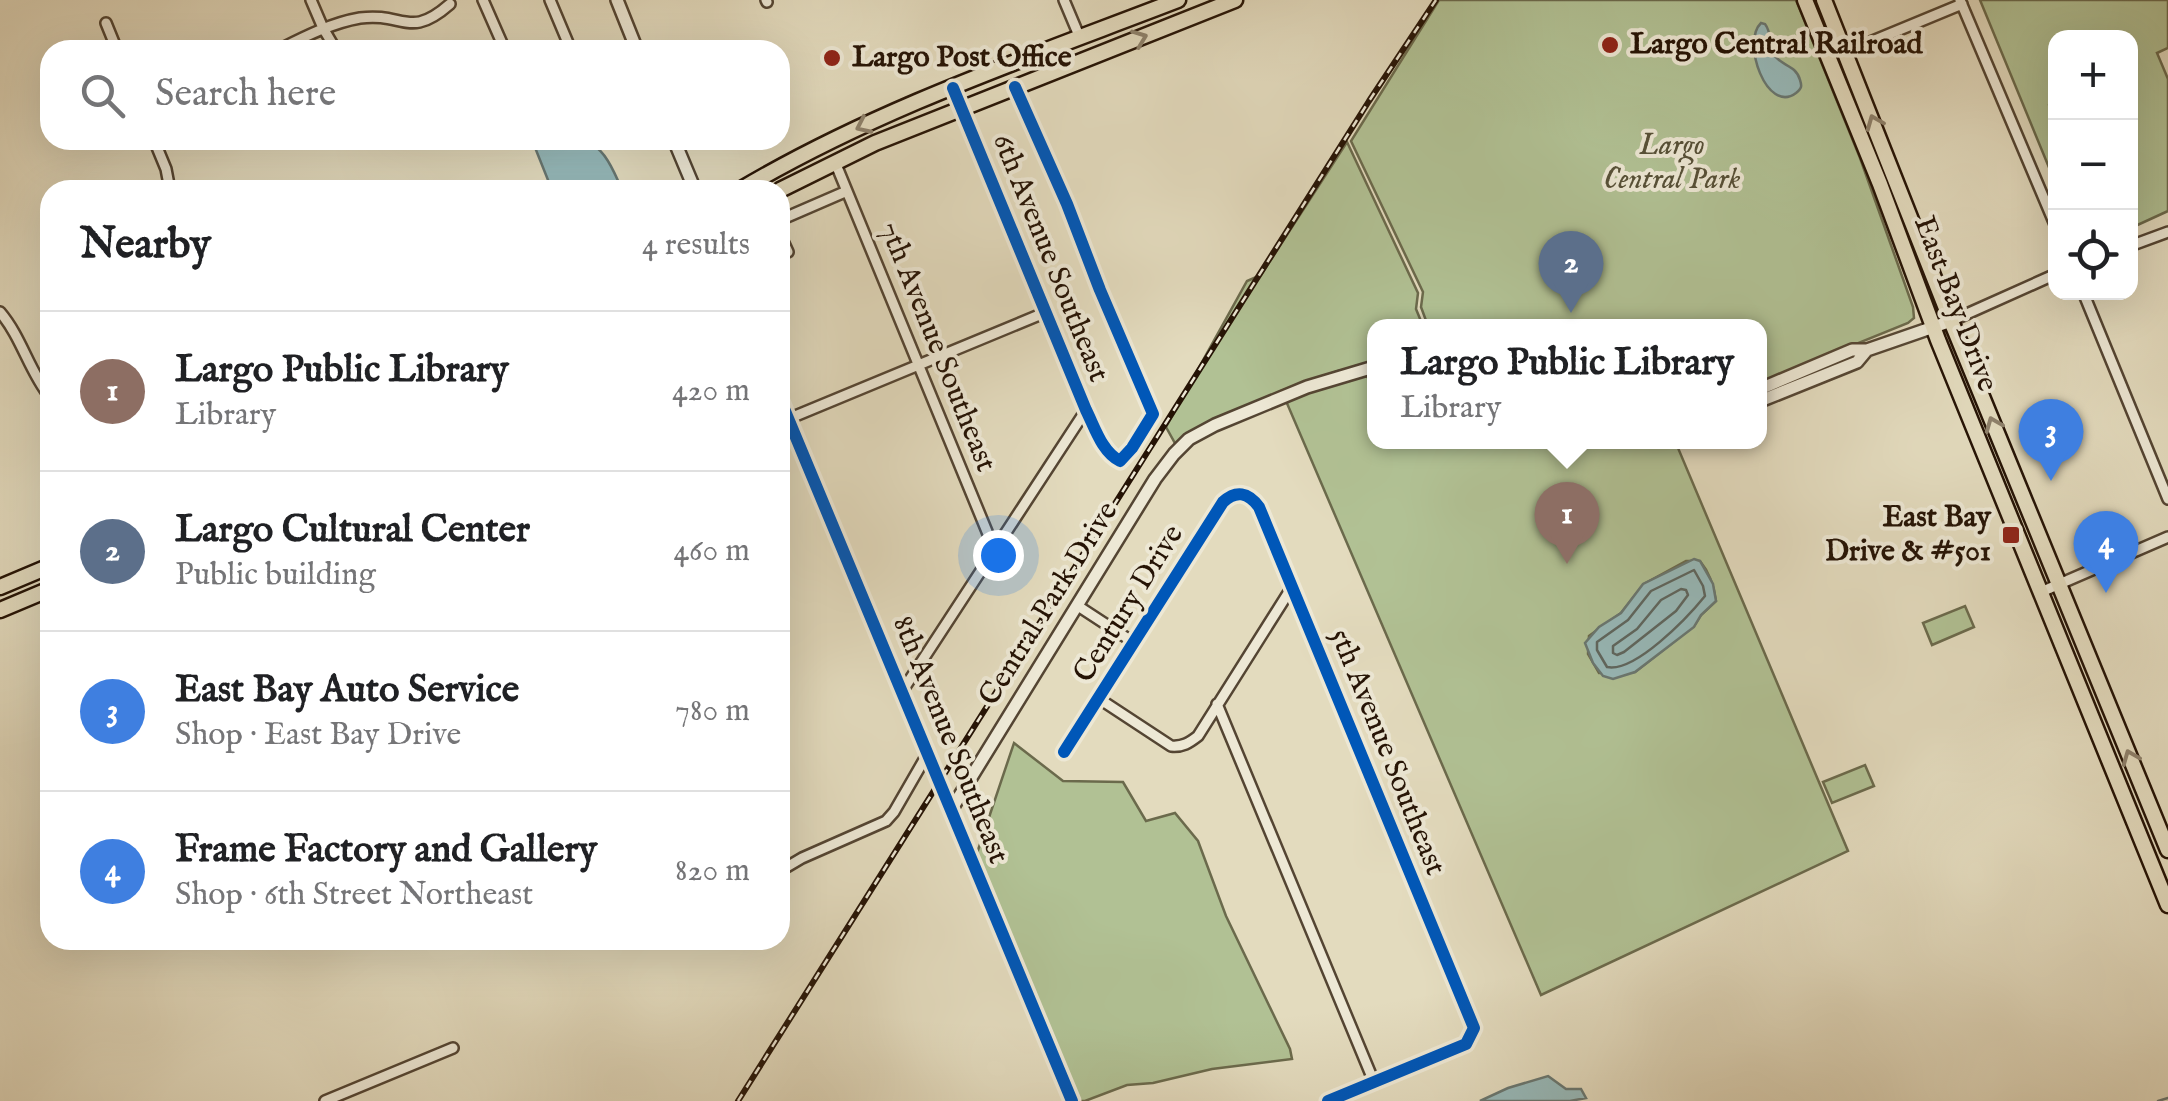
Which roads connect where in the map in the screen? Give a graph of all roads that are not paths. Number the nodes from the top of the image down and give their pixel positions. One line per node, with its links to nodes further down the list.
1 (311, 0): 13 (street)
2 (484, 0): 18 (street)
3 (550, 0): 19 (street)
4 (617, 0): 20 (street)
5 (1064, 0): 14 (street)
6 (1178, 0): 14 (main road)
7 (1236, 0): 22 (main road, one-way to 7)
8 (1805, 0): 43 (main road, East Bay Drive)
9 (1824, 0): 21 (main road, East Bay Drive)
10 (1961, 2): 21 (street); 34 (street)
11 (450, 4): 13 (street)
12 (106, 23): 15 (street)
13 (323, 28): 16 (street); 17 (street)
14 (1080, 38): 22 (main road); 24 (main road)
15 (113, 40)
16 (298, 40)
17 (330, 40)
18 (501, 40)
19 (567, 40)
20 (633, 40)
21 (1846, 52): 42 (main road, East Bay Drive, one-way to 21)
22 (1086, 58): 23 (main road)
23 (1015, 86): 25 (main road); 50 (street, 6th Avenue Southeast)
24 (953, 88): 25 (street, 6th Avenue Southeast); 31 (main road, one-way to 31)
25 (961, 108): 28 (main road); 41 (street, 6th Avenue Southeast)
26 (158, 150): 29 (street)
27 (678, 150): 30 (street)
28 (834, 162): 32 (main road); 33 (street, 7th Avenue Southeast)
29 (168, 180)
30 (691, 180)
31 (759, 180)
32 (790, 185)
33 (846, 192): 35 (street); 45 (street, 7th Avenue Southeast)
34 (2049, 210)
35 (790, 216)
36 (2168, 232): 37 (street)
37 (2138, 243)
38 (2048, 278): 42 (street)
39 (2086, 300): 54 (street)
40 (0, 312): 47 (street)
41 (1044, 313): 45 (street); 50 (street, 6th Avenue Southeast)
42 (1951, 321): 43 (street); 58 (main road, East Bay Drive, one-way to 42)
43 (1934, 326): 44 (street); 61 (main road, East Bay Drive)
44 (1867, 350): 48 (street); 49 (street)
45 (917, 366): 51 (street); 56 (street, 7th Avenue Southeast)
46 (1367, 372): 63 (street, Central Park Drive)
47 (40, 383)
48 (1767, 386)
49 (1767, 398)
50 (1086, 410): 56 (street)
51 (790, 418)
52 (790, 424): 66 (street, 8th Avenue Southeast)
53 (1244, 493): 59 (street, 5th Avenue Southeast); 65 (street, Century Drive)
54 (2168, 499)
55 (2168, 537): 58 (street)
56 (995, 551): 66 (street)
57 (40, 570): 60 (main road)
58 (2060, 584): 61 (street); 72 (main road, East Bay Drive, one-way to 58)
59 (1292, 586): 68 (street); 76 (street, 5th Avenue Southeast)
60 (0, 587)
61 (2041, 592): 74 (main road, East Bay Drive)
62 (40, 593): 64 (main road)
63 (1078, 606): 65 (street); 71 (street, Central Park Drive)
64 (0, 610)
65 (1132, 642): 67 (street, Century Drive)
66 (903, 690): 70 (street, 8th Avenue Southeast)
67 (1098, 698): 68 (street); 69 (street, Century Drive)
68 (1217, 704): 76 (street)
69 (1064, 752)
70 (928, 753): 71 (street, 8th Avenue Southeast); 73 (street)
71 (951, 810): 78 (street, 8th Avenue Southeast)
72 (2168, 848)
73 (790, 865)
74 (2168, 905)
75 (453, 1048): 77 (street)
76 (1374, 1082): 79 (street)
77 (325, 1101)
78 (1072, 1101)
79 (1328, 1101)

